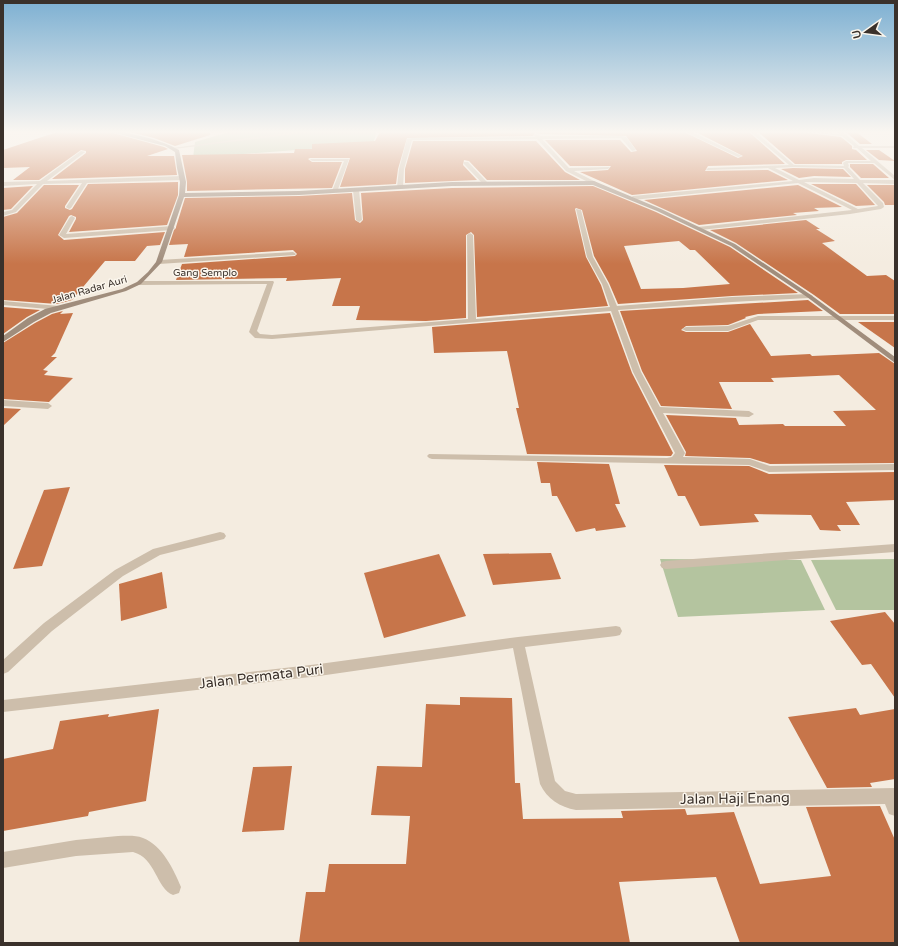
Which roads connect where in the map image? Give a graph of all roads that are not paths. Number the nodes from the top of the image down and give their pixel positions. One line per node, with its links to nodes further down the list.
1 (52, 175): 13 (street)
2 (341, 175): 19 (street)
3 (400, 175): 17 (street)
4 (478, 175): 14 (street)
5 (578, 175): 15 (street)
6 (785, 175): 12 (street)
7 (853, 175): 9 (street)
8 (182, 178): 11 (street); 20 (street, Jalan Radar Auri)
9 (857, 180): 10 (street); 12 (street); 24 (street)
10 (895, 181)
11 (85, 182): 13 (street); 22 (street)
12 (799, 182): 21 (street); 24 (street)
13 (41, 183): 16 (street); 25 (street)
14 (485, 183): 15 (street); 17 (street)
15 (594, 183): 21 (street)
16 (3, 184)
17 (400, 187): 18 (street)
18 (356, 190): 19 (street); 27 (street)
19 (335, 191): 20 (street)
20 (182, 195): 28 (street, Jalan Radar Auri)
21 (633, 198): 29 (street)
22 (69, 207)
23 (578, 210): 37 (street)
24 (858, 210): 29 (street)
25 (3, 214)
26 (72, 218): 28 (street)
27 (359, 220)
28 (172, 228): 32 (street, Jalan Radar Auri)
29 (700, 228): 34 (street)
30 (470, 235): 40 (street)
31 (293, 254): 32 (street)
32 (159, 262): 33 (street, Jalan Radar Auri)
33 (140, 283): 36 (street, Jalan Radar Auri); 40 (street, Gang Semplo)
34 (810, 296): 37 (street); 38 (street)
35 (3, 303): 36 (street)
36 (58, 308): 42 (street, Jalan Radar Auri)
37 (614, 308): 40 (street); 46 (street)
38 (838, 318): 39 (street); 41 (street); 43 (street)
39 (895, 318)
40 (472, 321)
41 (686, 329)
42 (3, 340)
43 (895, 361)
44 (3, 403): 45 (street)
45 (48, 406)
46 (657, 410): 47 (street); 49 (street)
47 (749, 414)
48 (432, 456): 49 (street)
49 (675, 460): 50 (street)
50 (895, 467)
51 (220, 536): 56 (street)
52 (895, 548): 53 (street)
53 (666, 565)
54 (616, 631): 55 (street, Jalan Permata Puri)
55 (518, 642): 57 (street, Jalan Permata Puri); 58 (street, Jalan Haji Enang)
56 (3, 668)
57 (3, 706)
58 (893, 800)
59 (3, 860): 60 (street)
60 (173, 888)

